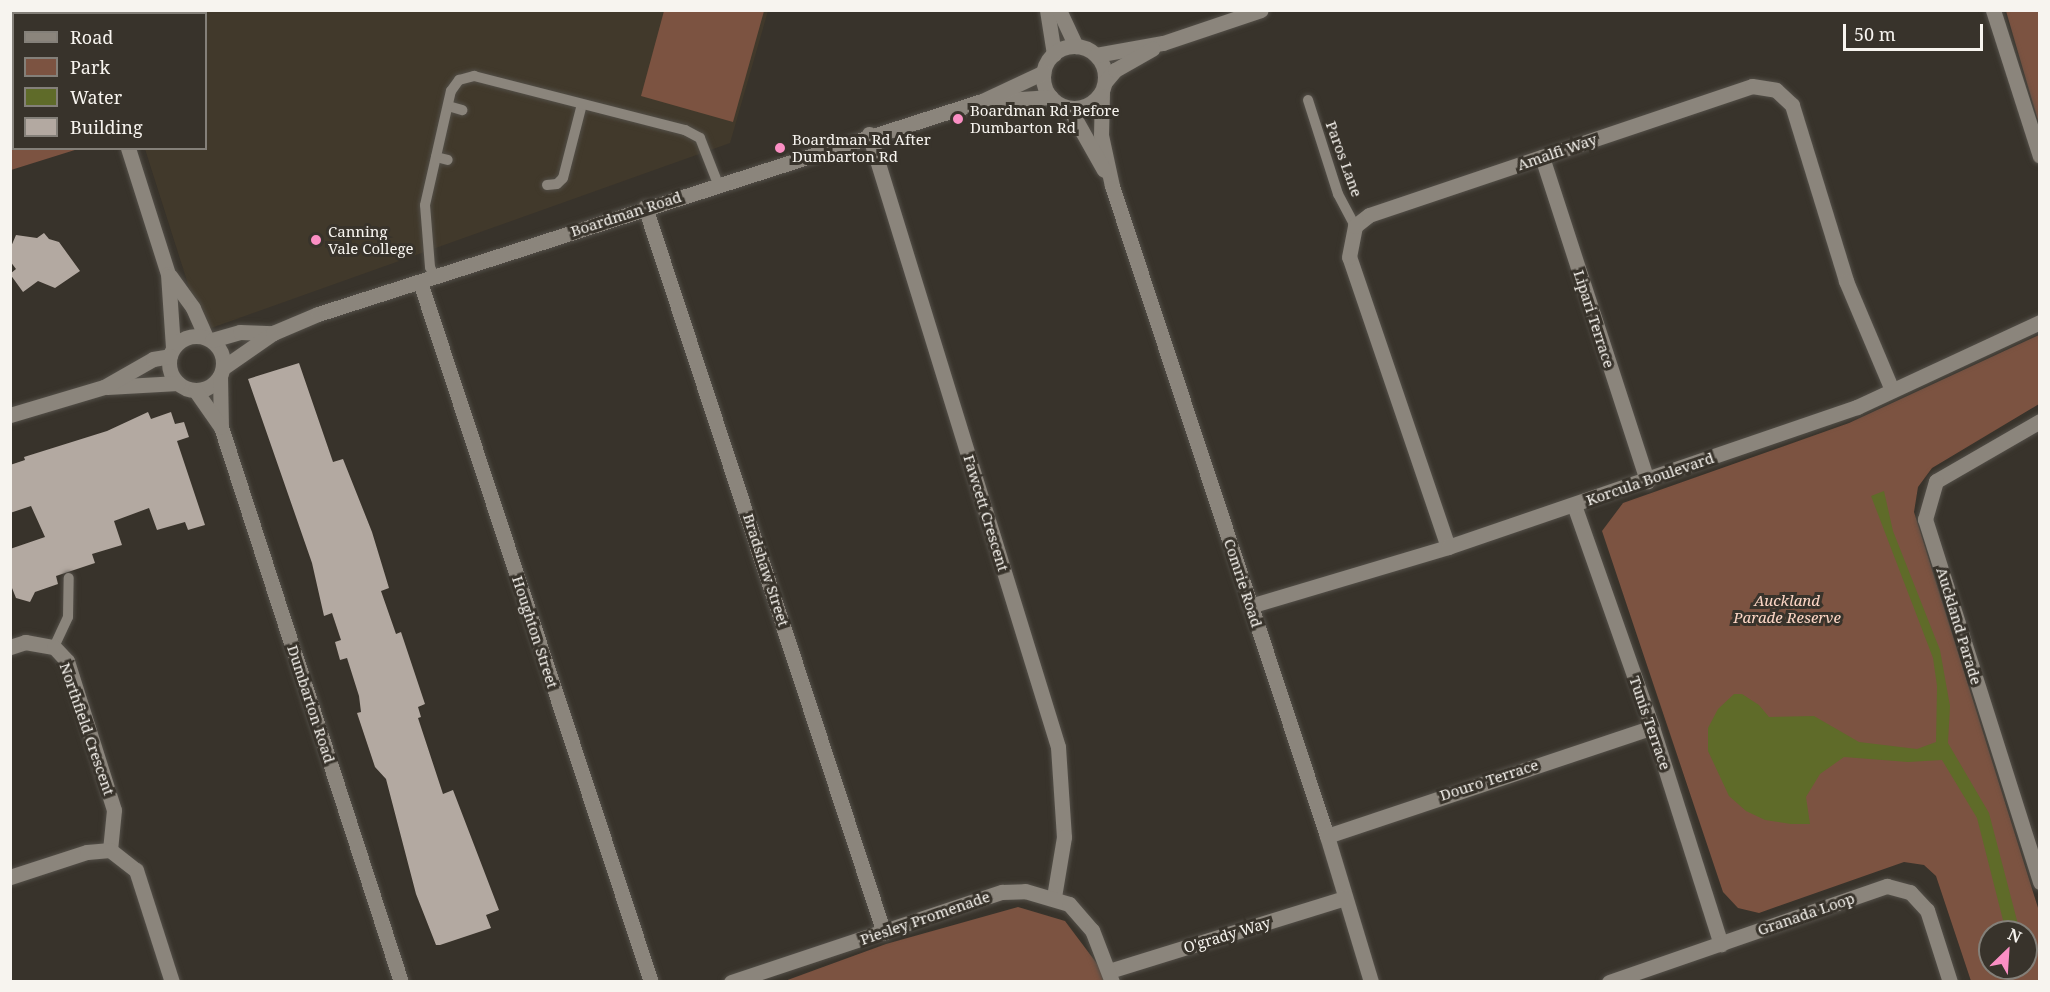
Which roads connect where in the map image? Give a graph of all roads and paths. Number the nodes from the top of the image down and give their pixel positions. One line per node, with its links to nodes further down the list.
1 (1047, 10): 7 (street)
2 (1059, 10): 6 (street)
3 (1261, 10): 5 (street)
4 (1993, 10): 20 (street)
5 (1163, 43): 8 (street); 10 (street)
6 (1076, 46): 7 (street); 8 (street)
7 (1054, 54): 9 (street)
8 (1096, 55): 10 (street)
9 (1044, 72): 11 (street); 13 (street, Boardman Road)
10 (1103, 87): 16 (street); 26 (street, Comrie Road)
11 (1051, 97): 13 (street, Boardman Road); 16 (street)
12 (1308, 100): 28 (lane, Paros Lane)
13 (982, 101): 18 (street, Boardman Road)
14 (582, 104): 15 (lane); 24 (lane); 25 (lane)
15 (448, 106): 17 (lane); 21 (lane)
16 (1070, 108): 26 (street, Comrie Road)
17 (462, 110)
18 (869, 134): 24 (street, Boardman Road); 55 (street, Fawcett Crescent)
19 (129, 150): 29 (street)
20 (2040, 156)
21 (436, 157): 23 (lane); 30 (lane)
22 (1542, 157): 28 (street, Amalfi Way); 39 (street, Amalfi Way); 43 (street, Lipari Terrace)
23 (448, 160)
24 (718, 184): 27 (street, Boardman Road)
25 (548, 185)
26 (1113, 186): 47 (street, Comrie Road)
27 (645, 207): 30 (street, Boardman Road); 57 (street, Bradshaw Street)
28 (1355, 226): 45 (street)
29 (168, 274): 33 (street); 34 (street)
30 (427, 280): 32 (street, Boardman Road); 62 (street, Houghton Street)
31 (2040, 322): 39 (street, Korcula Boulevard)
32 (273, 333): 33 (street, Boardman Road); 35 (street, Boardman Road)
33 (209, 338): 34 (street, Boardman Road); 35 (street)
34 (171, 352): 36 (street); 37 (street, Boardman Road)
35 (222, 372): 38 (street, Boardman Road); 42 (street, Dumbarton Road)
36 (178, 383): 37 (street, Boardman Road); 38 (street, Boardman Road)
37 (104, 387): 40 (street, Boardman Road)
38 (195, 390): 42 (street, Dumbarton Road)
39 (1892, 390): 43 (street, Korcula Boulevard)
40 (10, 416)
41 (2039, 422): 54 (street, Auckland Parade)
42 (221, 427): 61 (street, Dumbarton Road)
43 (1647, 481): 44 (street, Korcula Boulevard)
44 (1574, 505): 45 (street, Korcula Boulevard); 50 (street, Tunis Terrace)
45 (1448, 547): 47 (street, Korcula Boulevard)
46 (69, 578): 49 (lane, Northfield Crescent)
47 (1250, 606): 51 (street, Comrie Road)
48 (10, 647): 49 (street, Northfield Crescent)
49 (54, 647): 52 (street, Northfield Crescent)
50 (1652, 727): 51 (street, Douro Terrace); 58 (street, Tunis Terrace)
51 (1327, 836): 56 (street, Comrie Road)
52 (110, 849): 53 (street); 60 (street)
53 (10, 877)
54 (2040, 882)
55 (1054, 897): 57 (street, Piesley Promenade); 59 (street, Piesley Promenade)
56 (1345, 898): 59 (street, O'grady Way); 64 (street, Comrie Road)
57 (884, 933): 63 (street, Piesley Promenade)
58 (1721, 944): 65 (street, Granada Loop); 66 (street, Granada Loop)
59 (1111, 976)
60 (172, 981)
61 (401, 981)
62 (651, 981)
63 (732, 981)
64 (1371, 981)
65 (1609, 981)
66 (1950, 981)

